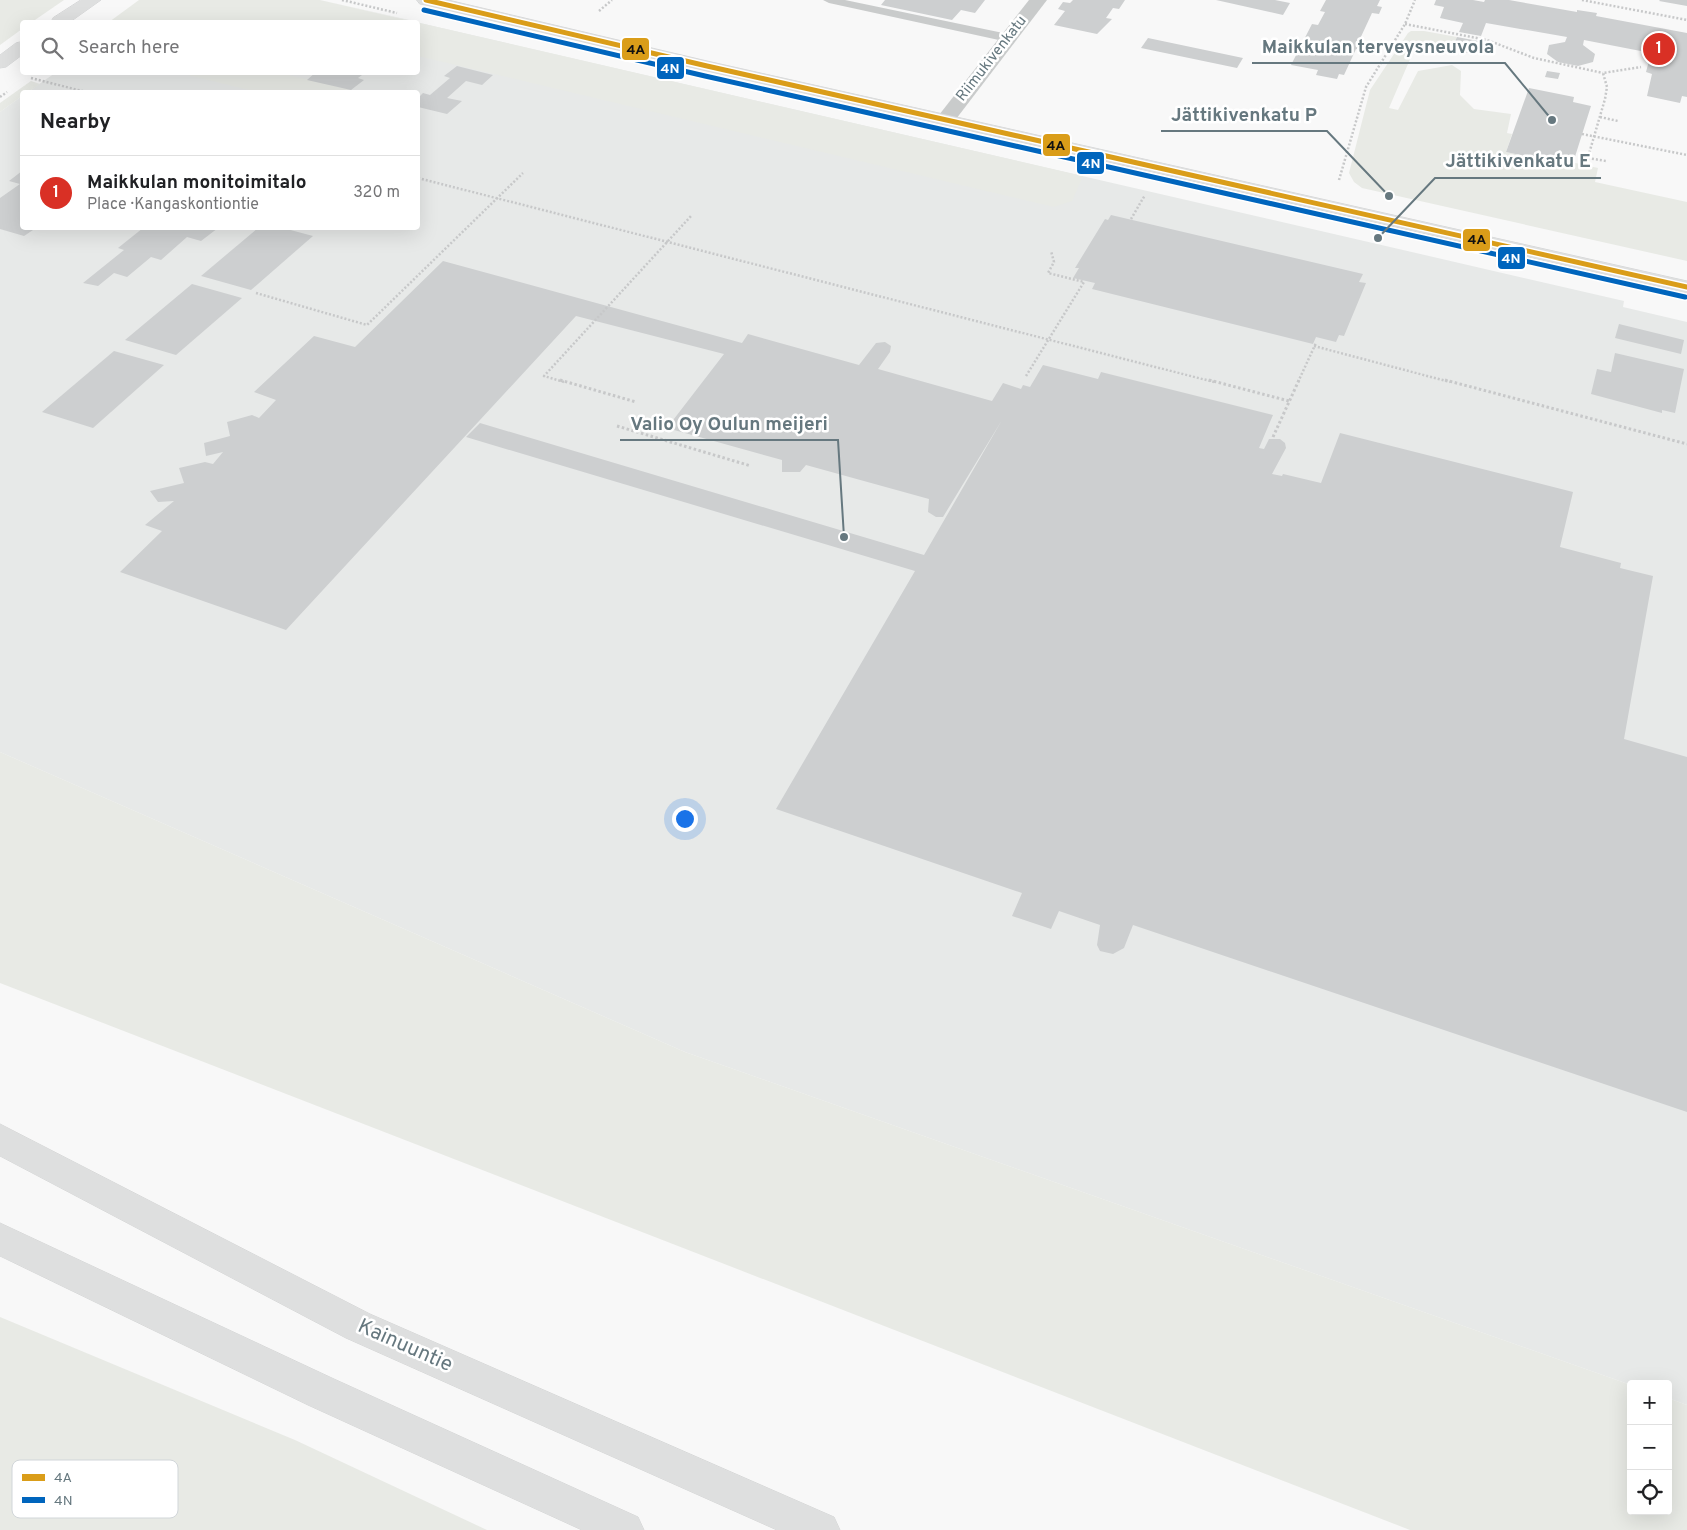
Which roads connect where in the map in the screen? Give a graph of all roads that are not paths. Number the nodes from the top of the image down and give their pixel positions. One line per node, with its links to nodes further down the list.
1 (92, 0): 5 (main road)
2 (426, 0): 9 (main road)
3 (830, 0): 6 (lane)
4 (1038, 0): 6 (street, Riimukivenkatu)
5 (62, 20)
6 (1008, 38): 9 (street, Riimukivenkatu)
7 (20, 48): 8 (main road)
8 (0, 63)
9 (946, 119): 10 (main road)
10 (1687, 287)
11 (0, 1140): 14 (main road, Kainuuntie)
12 (0, 1239): 13 (main road)
13 (625, 1530)
14 (821, 1530)

